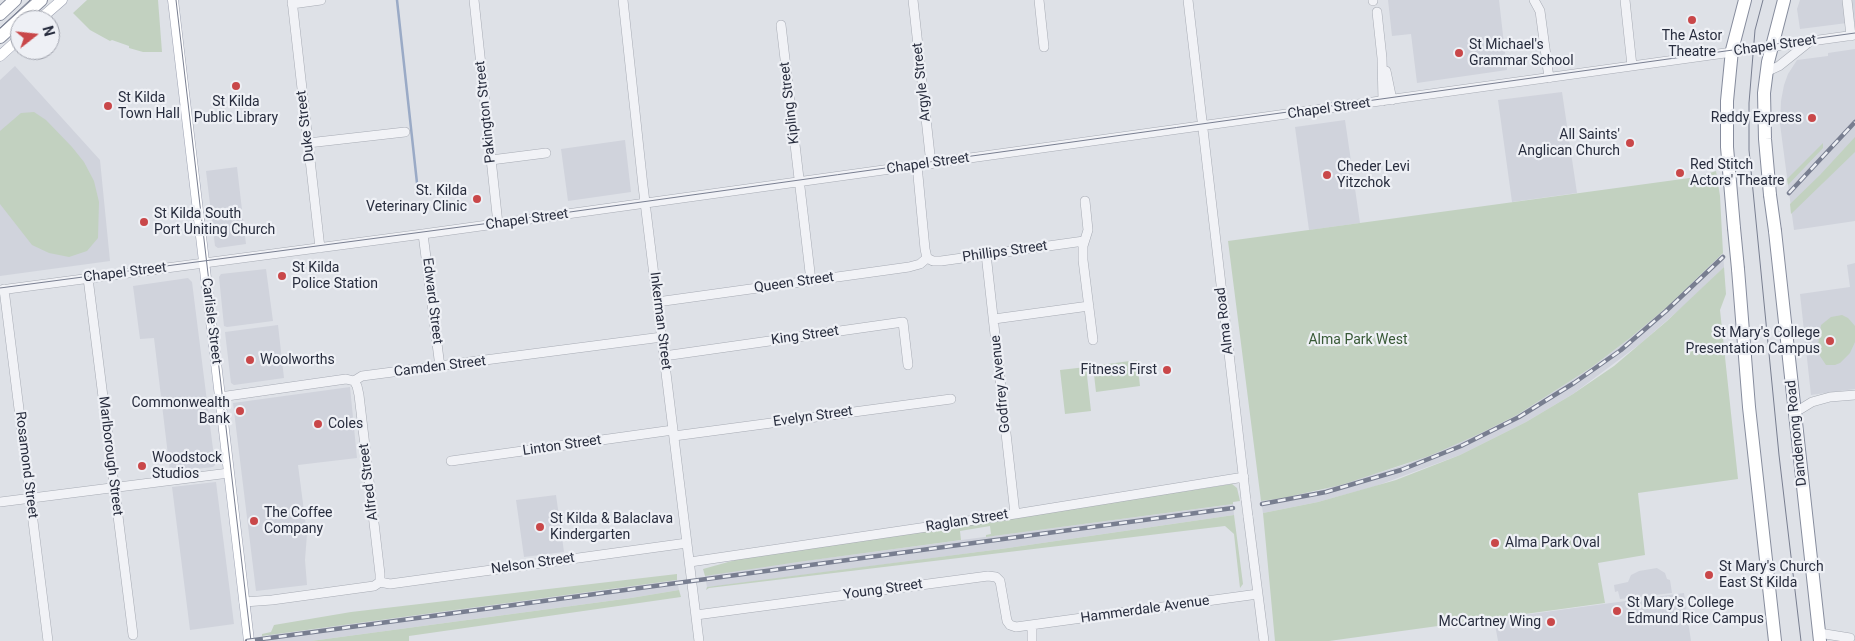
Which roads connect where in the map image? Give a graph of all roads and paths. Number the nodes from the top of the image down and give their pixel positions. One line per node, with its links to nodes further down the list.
1 (15, 0): 19 (highway)
2 (62, 0): 17 (main road)
3 (173, 0): 49 (main road, Carlisle Street)
4 (321, 0): 16 (street)
5 (474, 0): 37 (street, Pakington Street)
6 (623, 0): 42 (street, Inkerman Street)
7 (913, 0): 38 (street, Argyle Street)
8 (1039, 0): 25 (street)
9 (1188, 0): 33 (street, Alma Road)
10 (1534, 0): 31 (street)
11 (1625, 0): 29 (street)
12 (1745, 0): 27 (highway)
13 (1784, 0): 26 (highway, Dandenong Road)
14 (1847, 0): 21 (street)
15 (40, 1): 22 (highway)
16 (292, 2): 35 (street, Duke Street)
17 (50, 10)
18 (1377, 12): 32 (street)
19 (0, 14)
20 (780, 25): 40 (street, Kipling Street)
21 (1853, 36): 23 (street, Chapel Street)
22 (0, 37)
23 (1809, 41): 26 (street, Chapel Street); 30 (street)
24 (10, 47): 28 (main road)
25 (1044, 47)
26 (1771, 47): 27 (street, Chapel Street); 30 (highway, Dandenong Road)
27 (1732, 52): 29 (street, Chapel Street); 83 (highway, bridge)
28 (0, 56)
29 (1632, 66): 31 (street, Chapel Street)
30 (1766, 72): 65 (highway, Dandenong Road, bridge)
31 (1549, 78): 32 (street, Chapel Street)
32 (1388, 101): 33 (street, Chapel Street)
33 (1202, 126): 38 (street, Chapel Street); 69 (street, Alma Road)
34 (405, 132): 35 (street)
35 (308, 143): 46 (street, Duke Street)
36 (546, 153): 37 (street)
37 (491, 160): 43 (street, Pakington Street)
38 (931, 164): 39 (street, Chapel Street)
39 (916, 165): 40 (street, Chapel Street); 48 (street)
40 (799, 182): 42 (street, Chapel Street); 51 (street, Kipling Street)
41 (1085, 201): 45 (street)
42 (645, 203): 43 (street, Chapel Street); 53 (street, Inkerman Street)
43 (498, 224): 44 (street, Chapel Street)
44 (423, 234): 46 (street, Chapel Street); 60 (street, Edward Street)
45 (1084, 241): 47 (street, Phillips Street); 54 (street)
46 (320, 248): 49 (street, Chapel Street)
47 (986, 254): 48 (street, Phillips Street); 55 (street, Godfrey Avenue)
48 (927, 258): 51 (street, Queen Street)
49 (204, 263): 50 (street, Chapel Street); 63 (main road, Carlisle Street)
50 (88, 278): 52 (street, Chapel Street); 70 (street, Marlborough Street)
51 (811, 281): 53 (street, Queen Street)
52 (2, 289): 71 (street, Rosamond Street)
53 (657, 302): 56 (street, Inkerman Street)
54 (1088, 306): 55 (street); 57 (street)
55 (994, 319): 73 (street, Godfrey Avenue)
56 (662, 337): 58 (street, Inkerman Street); 60 (street, Camden Street)
57 (1093, 340)
58 (664, 356): 59 (street, King Street); 66 (street, Inkerman Street)
59 (908, 365)
60 (440, 367): 61 (street, Camden Street)
61 (354, 381): 63 (street, Camden Street); 76 (street, Alfred Street)
62 (1855, 395): 65 (street)
63 (220, 396): 68 (main road, Carlisle Street)
64 (951, 399): 66 (street, Evelyn Street)
65 (1794, 412): 82 (highway, Dandenong Road)
66 (674, 433): 67 (street, Linton Street); 74 (street, Inkerman Street)
67 (450, 462)
68 (229, 473): 70 (street); 78 (main road, Carlisle Street)
69 (1244, 477): 73 (street, Raglan Street); 77 (street, Alma Road, bridge)
70 (114, 487): 71 (street); 81 (street, Marlborough Street)
71 (30, 498): 72 (street); 85 (street, Rosamond Street)
72 (0, 502)
73 (1015, 514): 75 (street, Raglan Street)
74 (687, 543): 75 (street, Inkerman Street); 76 (street, Nelson Street)
75 (690, 562): 79 (street, Inkerman Street)
76 (379, 583): 78 (street, Nelson Street)
77 (1258, 594): 80 (street, Hammerdale Avenue); 89 (street, Alma Road)
78 (244, 602): 86 (main road, Carlisle Street)
79 (696, 615): 80 (street, Young Street); 87 (street, Inkerman Street)
80 (1032, 626): 88 (street)
81 (133, 635)
82 (1819, 637): 84 (street)
83 (1772, 639)
84 (1849, 639)
85 (48, 641)
86 (249, 641)
87 (700, 641)
88 (1032, 641)
89 (1264, 641)

